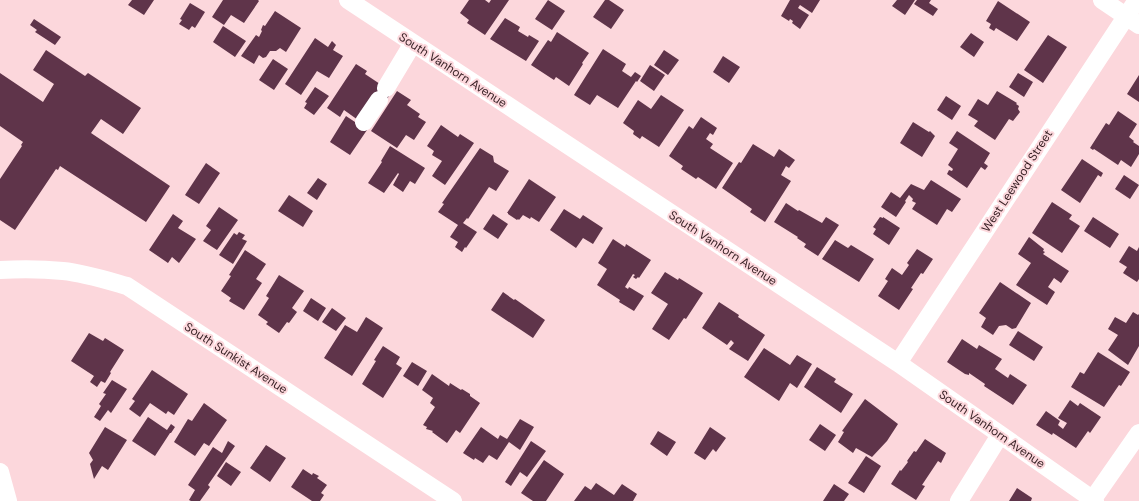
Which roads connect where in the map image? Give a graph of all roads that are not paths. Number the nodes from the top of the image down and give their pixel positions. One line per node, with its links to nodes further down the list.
1 (348, 0): 5 (street, South Vanhorn Avenue)
2 (1102, 0): 4 (street)
3 (1137, 0): 4 (street, West Leewood Street)
4 (1133, 20): 8 (street, West Leewood Street)
5 (412, 43): 6 (street); 8 (street, South Vanhorn Avenue)
6 (364, 122)
7 (0, 270): 14 (street, South Sunkist Avenue)
8 (898, 363): 10 (street, South Vanhorn Avenue)
9 (1139, 432): 12 (street)
10 (1000, 435): 12 (street, South Vanhorn Avenue); 15 (street)
11 (0, 472): 13 (street)
12 (1094, 500)
13 (8, 501)
14 (453, 501)
15 (959, 501)

